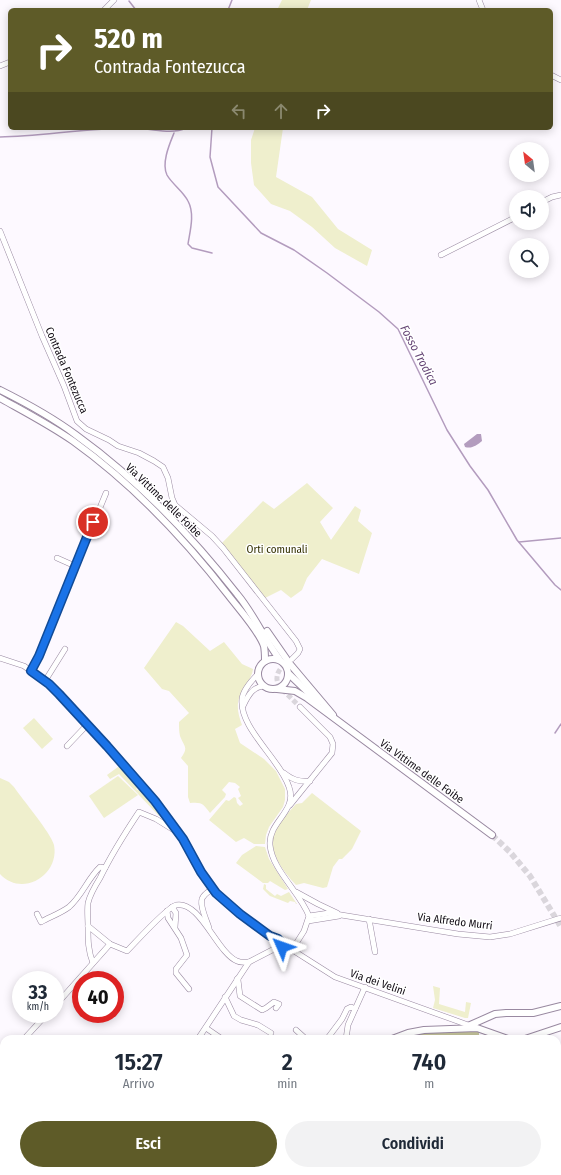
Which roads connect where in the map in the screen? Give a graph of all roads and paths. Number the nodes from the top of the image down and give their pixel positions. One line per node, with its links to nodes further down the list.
1 (114, 0): 2 (street)
2 (106, 8)
3 (561, 195): 4 (street)
4 (549, 198)
5 (509, 221): 7 (street)
6 (0, 230): 16 (street, Contrada Fontezucca)
7 (441, 255)
8 (0, 390): 13 (main road, Via Vittime delle Foibe)
9 (0, 398): 18 (main road, Via Vittime delle Foibe)
10 (106, 492): 12 (street)
11 (57, 558): 12 (street)
12 (75, 566): 19 (street)
13 (244, 602): 17 (main road, Via Vittime delle Foibe); 27 (main road)
14 (65, 649): 22 (street)
15 (0, 658): 19 (street)
16 (292, 659)
17 (280, 660): 18 (main road); 21 (main road)
18 (265, 661): 20 (main road)
19 (31, 671): 22 (street)
20 (258, 674): 23 (main road); 25 (street)
21 (289, 674): 24 (main road); 27 (main road, Via Vittime delle Foibe)
22 (45, 681): 28 (street)
23 (264, 686): 24 (main road); 25 (street)
24 (277, 689): 27 (main road, Via Vittime delle Foibe)
25 (243, 707): 30 (street)
26 (300, 708): 31 (street)
27 (341, 724): 34 (main road, Via Vittime delle Foibe)
28 (87, 725): 29 (street); 33 (street)
29 (67, 746)
30 (281, 771): 31 (street); 32 (street)
31 (310, 781): 32 (street)
32 (289, 805): 37 (street)
33 (179, 834): 35 (street); 36 (street)
34 (492, 835)
35 (105, 868): 40 (street); 45 (street)
36 (213, 889): 47 (street); 49 (street)
37 (294, 890): 41 (street); 43 (street)
38 (172, 907): 39 (street); 46 (street); 47 (street)
39 (167, 911): 46 (street); 48 (street)
40 (37, 914)
41 (344, 915): 43 (street); 44 (street, Via Alfredo Murri)
42 (561, 918): 44 (street, Via Alfredo Murri)
43 (309, 919): 50 (street)
44 (369, 919): 51 (street)
45 (88, 926): 48 (street); 53 (street)
46 (175, 927): 56 (street)
47 (212, 934): 52 (street)
48 (110, 944): 53 (street)
49 (279, 944): 50 (street, Via dei Velini); 52 (street)
50 (292, 950): 55 (street, Via dei Velini)
51 (375, 952)
52 (249, 962): 54 (street)
53 (93, 963): 57 (street)
54 (237, 979): 58 (street); 60 (street)
55 (365, 987): 61 (street); 65 (street, Via dei Velini)
56 (189, 989)
57 (64, 996)
58 (225, 997): 68 (street); 71 (street)
59 (561, 1006): 62 (main road, Via dei Velini)
60 (276, 1008)
61 (355, 1009): 77 (street); 78 (street)
62 (488, 1018): 63 (main road, Via dei Velini); 72 (main road)
63 (481, 1021): 65 (street, Via dei Velini); 66 (main road, Via dei Velini)
64 (39, 1023): 73 (street)
65 (461, 1025): 66 (main road, Via dei Velini); 69 (main road); 79 (main road)
66 (470, 1026): 69 (street)
67 (561, 1027): 81 (main road)
68 (206, 1028): 74 (street); 75 (street)
69 (477, 1028): 72 (main road)
70 (296, 1030): 76 (street)
71 (271, 1033)
72 (492, 1033): 80 (main road)
73 (28, 1035)
74 (201, 1035)
75 (216, 1035)
76 (302, 1035)
77 (329, 1035)
78 (347, 1035)
79 (403, 1035)
80 (496, 1035)
81 (542, 1035)

